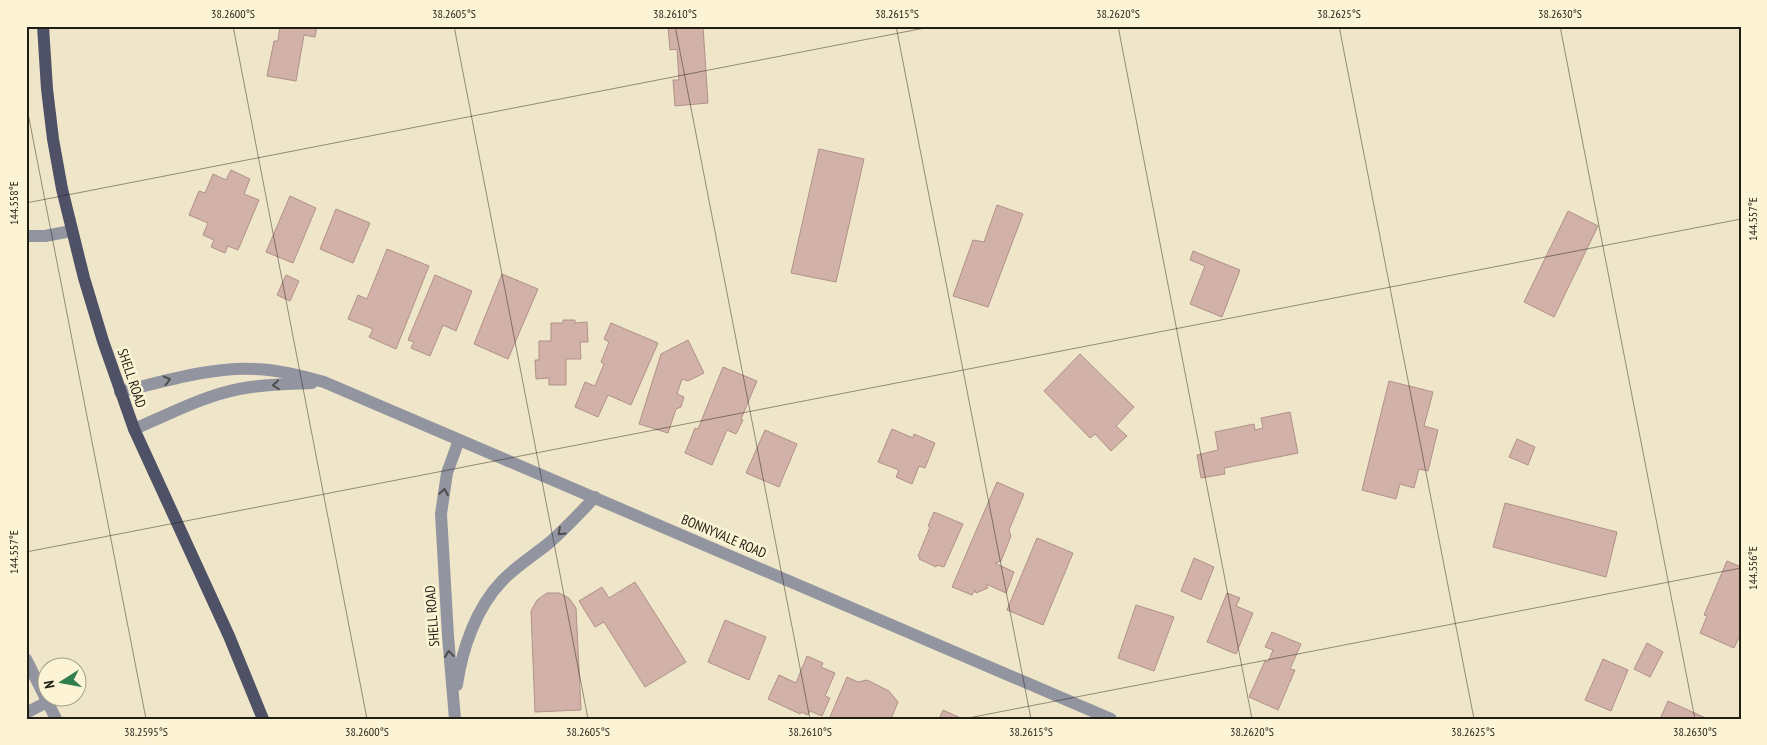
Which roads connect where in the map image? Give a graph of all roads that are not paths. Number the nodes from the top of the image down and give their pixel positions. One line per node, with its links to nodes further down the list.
1 (44, 26): 2 (main road, SHELL ROAD)
2 (71, 231): 3 (street); 5 (main road, SHELL ROAD)
3 (26, 236)
4 (324, 382): 5 (street, BONNYVALE ROAD, one-way to 4); 6 (street, BONNYVALE ROAD, one-way to 6); 7 (street, BONNYVALE ROAD)
5 (120, 392): 6 (main road, SHELL ROAD)
6 (134, 429): 14 (main road, SHELL ROAD)
7 (459, 440): 8 (street, BONNYVALE ROAD); 11 (street, SHELL ROAD, one-way to 7)
8 (594, 497): 11 (street, SHELL ROAD, one-way to 11); 16 (street, BONNYVALE ROAD)
9 (26, 659): 10 (street)
10 (38, 682)
11 (454, 703): 15 (street, SHELL ROAD)
12 (38, 707): 13 (street)
13 (26, 713)
14 (263, 719)
15 (455, 719)
16 (1111, 719)

